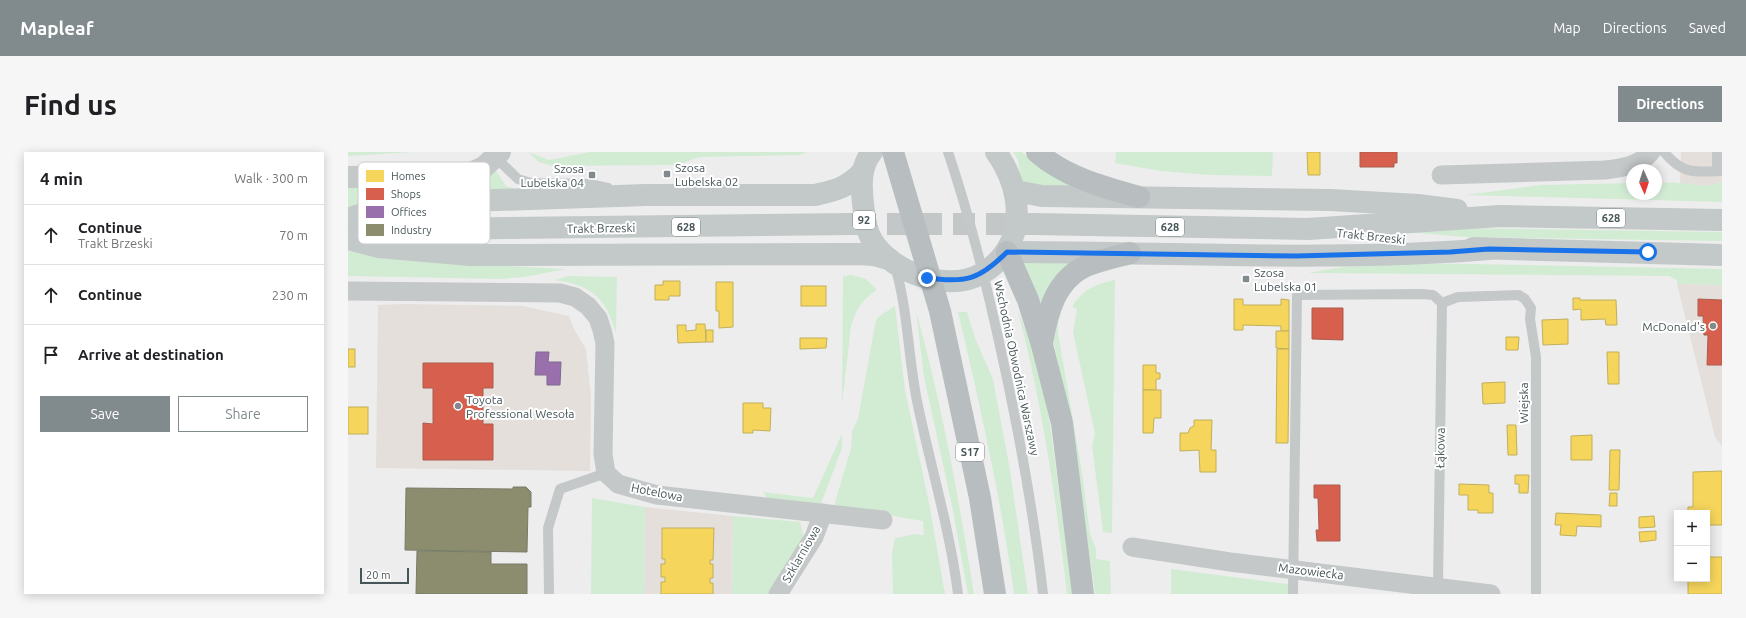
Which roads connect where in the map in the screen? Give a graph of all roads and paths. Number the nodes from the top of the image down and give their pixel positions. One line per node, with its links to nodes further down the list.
1 (893, 152): 49 (highway, S17)
2 (948, 152): 50 (lane, Wschodnia Obwodnica Warszawy)
3 (996, 152): 15 (main road, 92)
4 (1037, 152): 17 (highway)
5 (1651, 152): 12 (street)
6 (1664, 152): 11 (lane)
7 (1717, 152): 11 (lane)
8 (498, 154): 10 (street); 16 (lane)
9 (867, 158): 16 (main road); 36 (main road, 92)
10 (489, 162)
11 (1719, 171)
12 (1441, 175)
13 (348, 177): 14 (street)
14 (358, 177)
15 (1015, 191): 17 (main road); 33 (main road, 92)
16 (646, 195): 18 (main road)
17 (1138, 197): 20 (main road)
18 (490, 200)
19 (358, 215): 21 (main road)
20 (1500, 216): 22 (main road, Trakt Brzeski / 628); 28 (main road, Trakt Brzeski / 628)
21 (348, 218)
22 (1722, 220)
23 (854, 224): 25 (main road, Trakt Brzeski / 628)
24 (1032, 224): 28 (main road, Trakt Brzeski / 628)
25 (490, 228)
26 (348, 230): 27 (main road, Trakt Brzeski / 628)
27 (358, 230)
28 (1308, 230): 32 (main road, Trakt Brzeski / 628)
29 (348, 239): 30 (main road)
30 (358, 242)
31 (367, 244): 36 (main road)
32 (1489, 249): 34 (main road); 35 (main road, Trakt Brzeski / 628)
33 (1007, 252): 34 (main road); 36 (main road, 92); 39 (highway)
34 (1130, 253): 39 (highway)
35 (1722, 255)
36 (892, 260): 48 (lane)
37 (348, 291): 40 (street)
38 (1442, 303): 44 (lane); 45 (lane, Łąkowa); 54 (lane, Wiejska)
39 (1042, 345): 51 (highway)
40 (606, 473): 41 (street, Hotelowa); 46 (lane)
41 (823, 513): 42 (street, Hotelowa); 47 (street, Szklarniowa)
42 (883, 520)
43 (1132, 547): 44 (street, Mazowiecka)
44 (1293, 569): 45 (street, Mazowiecka); 52 (lane)
45 (1438, 590): 53 (street, Mazowiecka)
46 (549, 592)
47 (778, 594)
48 (958, 594)
49 (995, 594)
50 (1044, 594)
51 (1083, 594)
52 (1293, 594)
53 (1491, 594)
54 (1536, 594)

